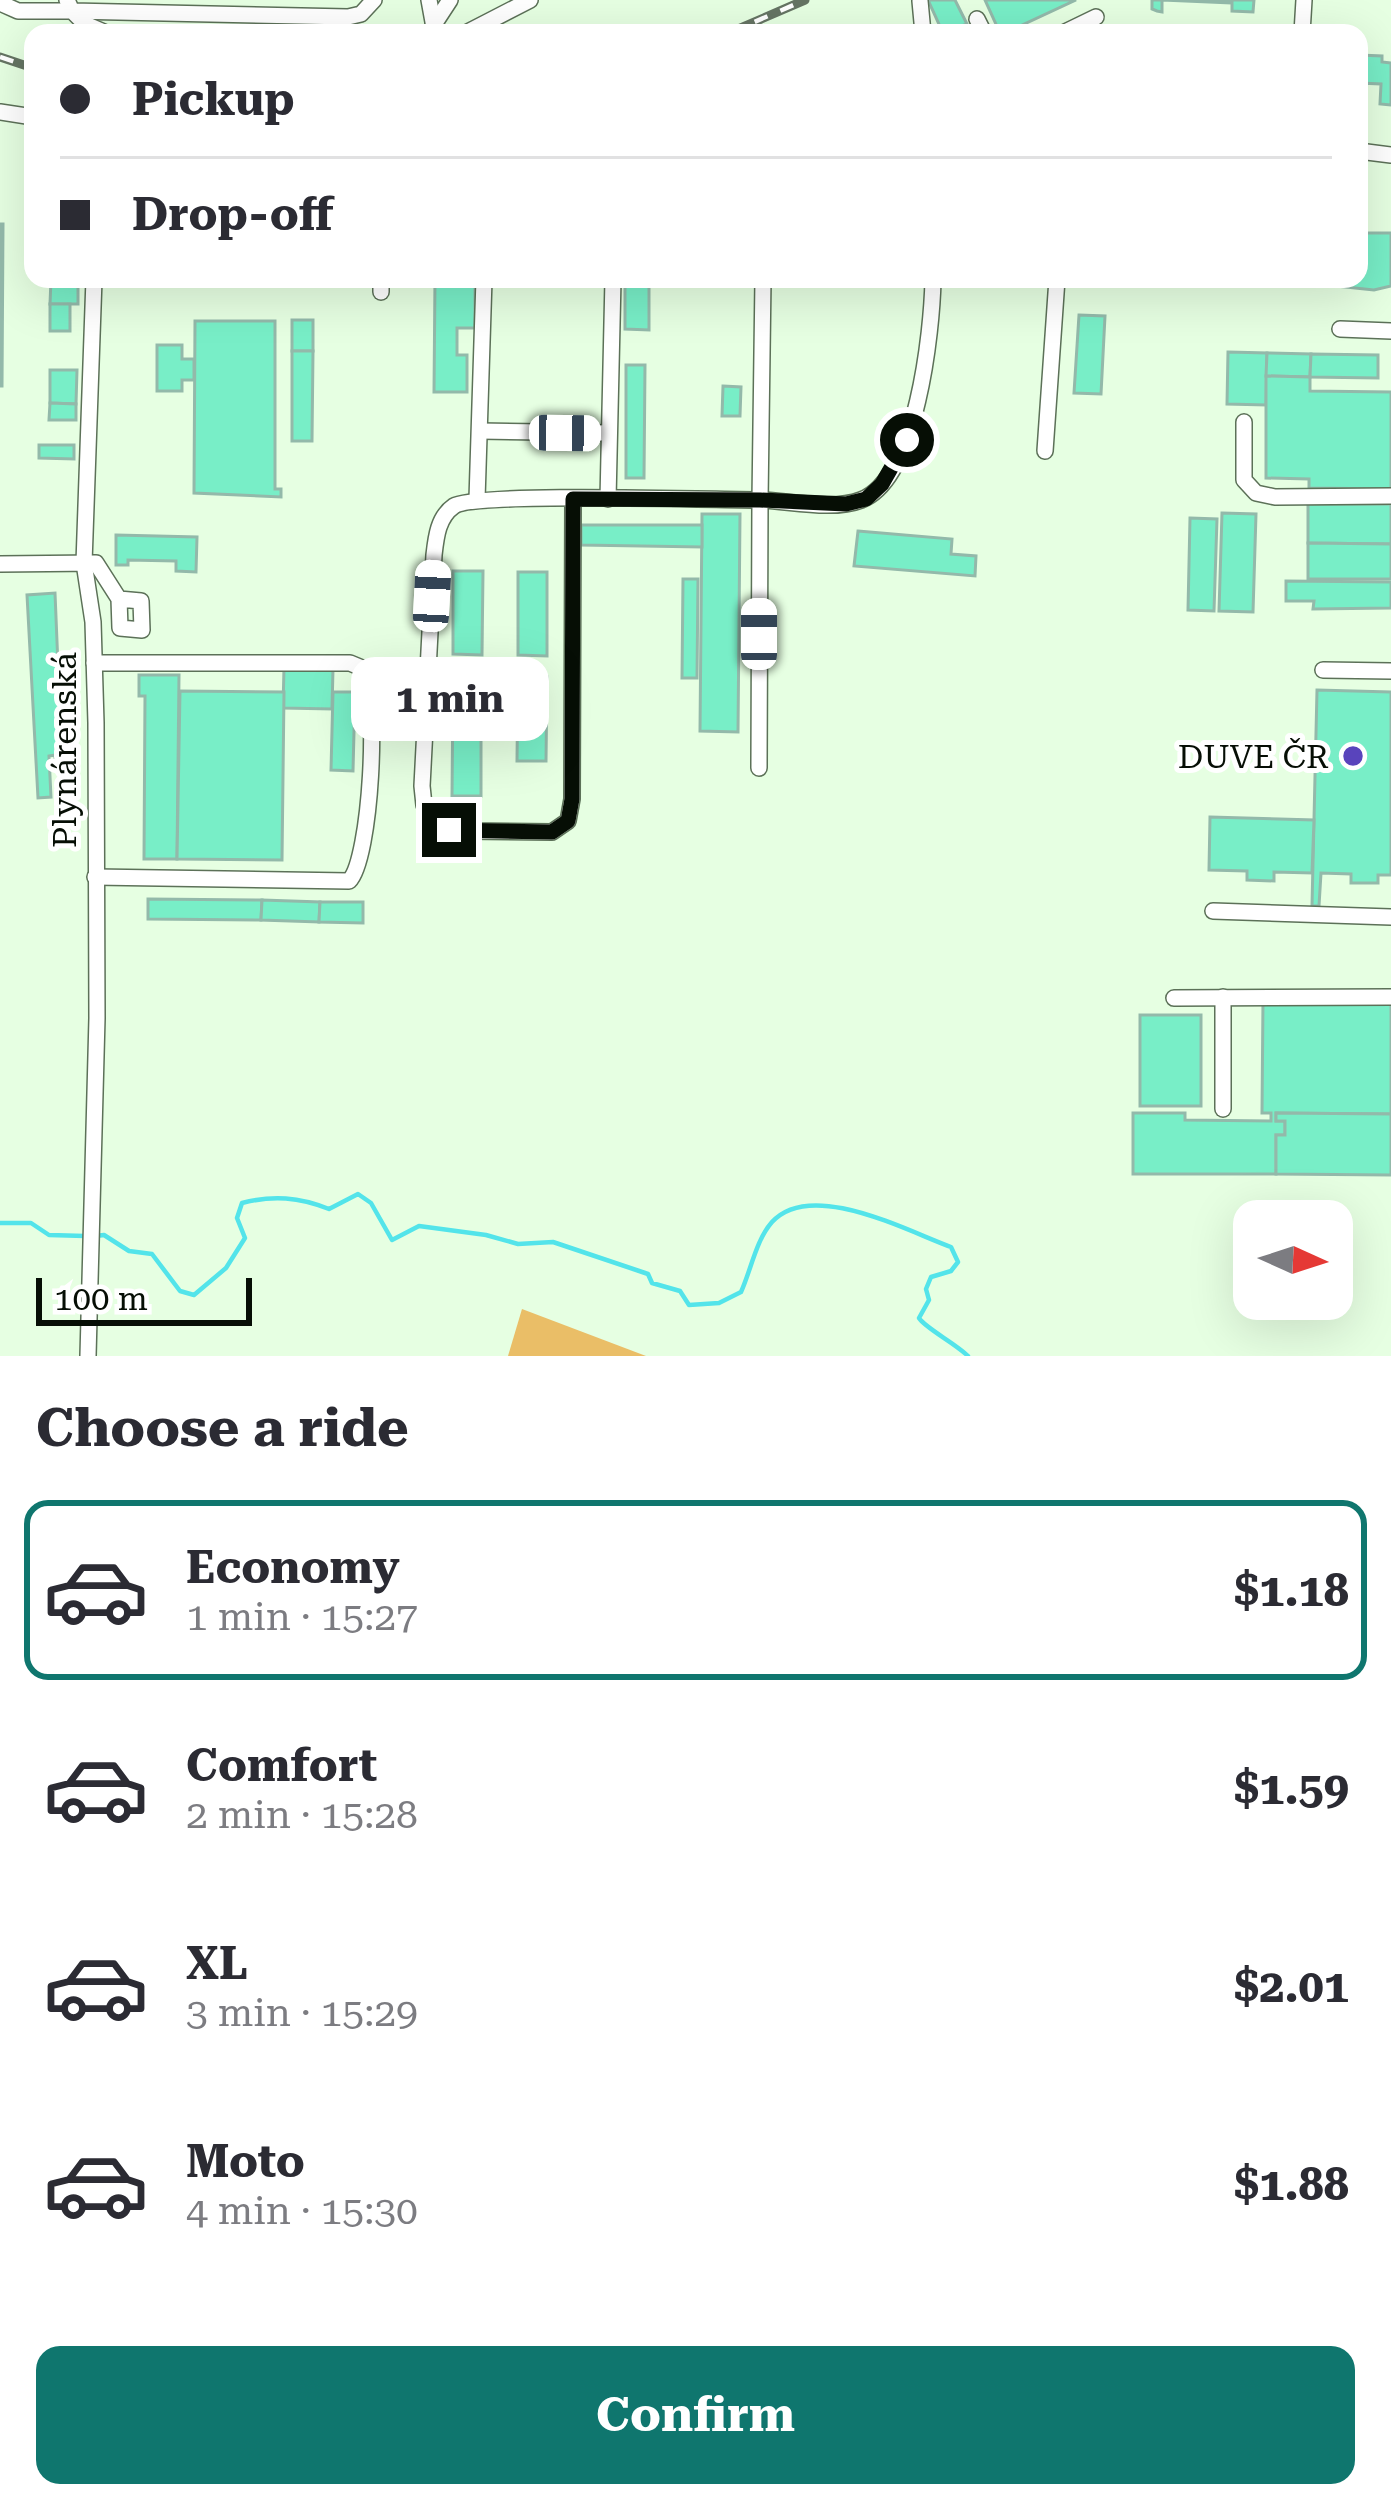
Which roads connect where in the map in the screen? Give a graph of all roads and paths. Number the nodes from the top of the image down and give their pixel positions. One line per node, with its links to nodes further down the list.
1 (530, 0): 6 (street)
2 (0, 3): 4 (street)
3 (372, 4): 4 (street)
4 (70, 6)
5 (1096, 17): 7 (street)
6 (483, 24)
7 (1082, 24)
8 (94, 288): 25 (street, Plynárenská)
9 (484, 288): 17 (street)
10 (613, 288): 18 (street)
11 (763, 288): 24 (street)
12 (933, 288): 24 (street)
13 (1056, 288): 19 (street)
14 (1340, 329): 15 (street)
15 (1391, 331)
16 (1244, 422): 20 (street)
17 (480, 431): 18 (street); 21 (street)
18 (608, 433): 23 (street)
19 (1045, 451)
20 (1391, 496)
21 (477, 499): 22 (street); 22 (street)
22 (573, 499): 23 (street)
23 (608, 500): 24 (street)
24 (760, 500): 31 (street)
25 (84, 562): 26 (street); 27 (street); 28 (street, Plynárenská)
26 (0, 564)
27 (118, 599)
28 (94, 663): 32 (street, Plynárenská); 32 (street)
29 (1323, 670): 30 (street)
30 (1391, 671)
31 (758, 768)
32 (95, 878): 39 (street, Plynárenská)
33 (1213, 911): 34 (street)
34 (1391, 916)
35 (1223, 997): 36 (street); 37 (street); 38 (street)
36 (1391, 997)
37 (1174, 998)
38 (1223, 1109)
39 (88, 1356)

